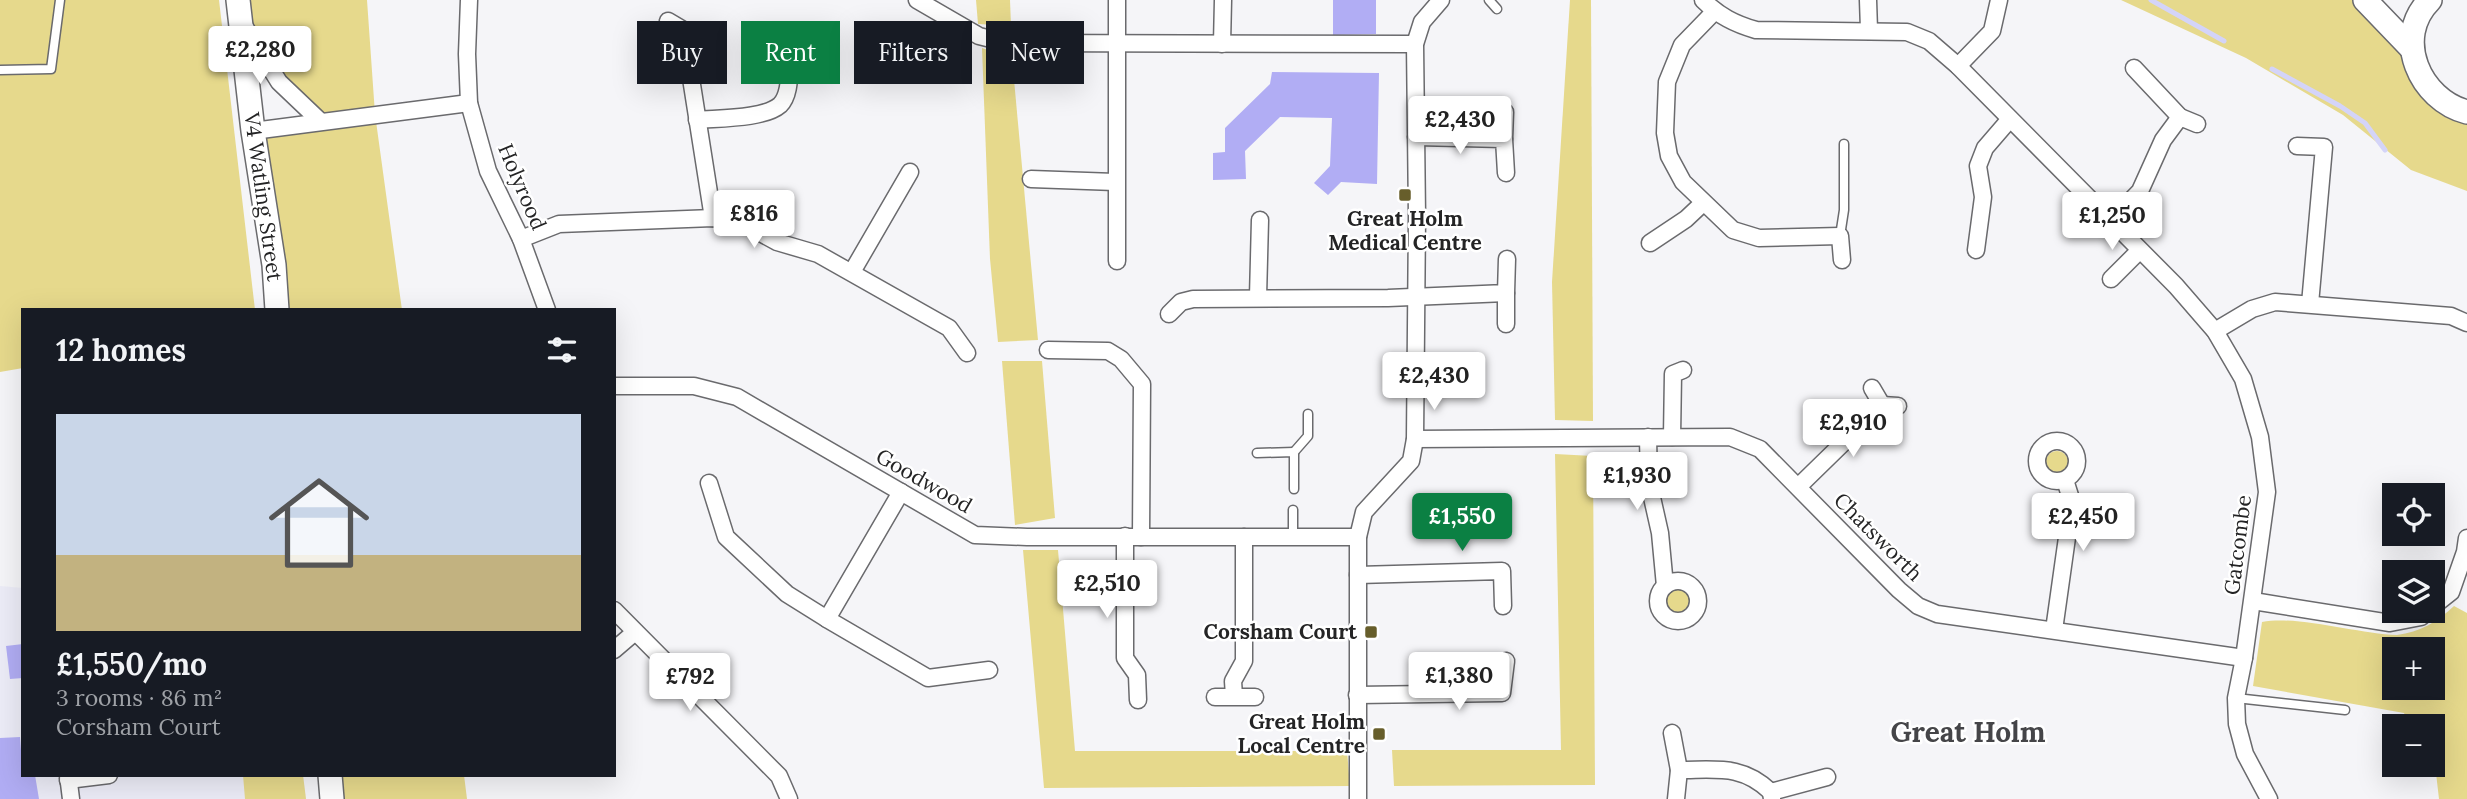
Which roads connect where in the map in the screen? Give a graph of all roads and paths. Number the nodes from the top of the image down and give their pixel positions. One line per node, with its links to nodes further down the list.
1 (60, 0): 22 (lane)
2 (469, 0): 25 (street, Holyrood)
3 (917, 0): 16 (street)
4 (1116, 0): 16 (street)
5 (1223, 0): 17 (street)
6 (1441, 0): 18 (street)
7 (1489, 0): 13 (lane)
8 (1868, 0): 15 (street)
9 (1999, 0): 20 (street)
10 (2365, 0): 19 (street)
11 (2430, 0): 19 (street)
12 (1709, 6): 15 (street, Gatcombe); 42 (street)
13 (1497, 9)
14 (239, 10): 31 (street); 33 (street, V4 Watling Street)
15 (1869, 30): 20 (street, Gatcombe)
16 (1116, 42): 17 (street); 41 (street)
17 (1222, 44): 18 (street)
18 (1415, 44): 34 (street)
19 (2412, 49): 27 (street)
20 (1958, 66): 29 (street, Gatcombe)
21 (2134, 68): 28 (street)
22 (0, 70)
23 (692, 84): 30 (street)
24 (788, 84): 30 (street)
25 (469, 103): 31 (street); 47 (street, Holyrood)
26 (1505, 112): 35 (street)
27 (2467, 112)
28 (2180, 117): 32 (street); 45 (street)
29 (2010, 119): 45 (street, Gatcombe); 49 (street)
30 (697, 120): 43 (street)
31 (320, 121): 33 (street)
32 (2197, 124)
33 (253, 131): 60 (street, V4 Watling Street)
34 (1416, 137): 35 (street); 58 (street)
35 (1504, 139): 39 (street)
36 (1844, 144): 46 (lane)
37 (2297, 146): 59 (street)
38 (911, 172): 54 (street)
39 (1506, 173)
40 (1031, 179): 41 (street)
41 (1115, 182): 53 (street)
42 (1703, 202): 46 (street); 48 (street)
43 (713, 218): 47 (street); 54 (street)
44 (1260, 220): 57 (street)
45 (2111, 221): 50 (street, Gatcombe)
46 (1840, 236): 52 (street)
47 (521, 239): 61 (street, Holyrood)
48 (1650, 243)
49 (1976, 250)
50 (2139, 251): 55 (street); 65 (street, Gatcombe)
51 (1507, 259): 56 (street)
52 (1842, 260)
53 (1116, 261)
54 (852, 272): 67 (street)
55 (2111, 279)
56 (1506, 293): 58 (street); 64 (street)
57 (1258, 297): 58 (street); 62 (street)
58 (1416, 297): 74 (street)
59 (2310, 304): 63 (street); 65 (street)
60 (278, 308)
61 (546, 308)
62 (1169, 313)
63 (2467, 323)
64 (1506, 324)
65 (2216, 331): 91 (street, Gatcombe)
66 (1048, 350): 83 (street)
67 (967, 354)
68 (1672, 369): 73 (street)
69 (616, 386): 81 (street, Goodwood)
70 (1872, 387): 79 (street)
71 (1308, 414): 75 (lane)
72 (1648, 437): 73 (street, Chatsworth); 74 (street, Chatsworth); 89 (street)
73 (1672, 437): 79 (street, Chatsworth)
74 (1415, 439): 86 (street)
75 (1294, 452): 76 (lane); 80 (lane)
76 (1257, 453)
77 (2065, 480): 96 (street)
78 (709, 483): 94 (street)
79 (1799, 486): 96 (street, Chatsworth)
80 (1294, 489)
81 (901, 492): 83 (street, Goodwood); 94 (street)
82 (1293, 510): 85 (lane)
83 (1133, 537): 84 (street, Goodwood); 107 (street)
84 (1244, 537): 85 (street, Goodwood); 103 (street)
85 (1293, 537): 86 (street, Goodwood)
86 (1358, 537): 88 (street)
87 (2467, 538): 90 (street)
88 (1358, 575): 92 (street); 102 (street)
89 (1665, 586)
90 (2445, 597)
91 (2253, 601): 95 (street); 99 (street, Gatcombe)
92 (1503, 606)
93 (616, 612): 97 (street)
94 (827, 619): 101 (street)
95 (2382, 622)
96 (2054, 631): 99 (street, Chatsworth)
97 (635, 632): 98 (street); 117 (street)
98 (616, 648)
99 (2244, 658): 106 (street, Gatcombe)
100 (1506, 661): 102 (street)
101 (989, 670)
102 (1357, 695): 118 (street)
103 (1234, 696): 104 (street); 105 (street)
104 (1215, 697)
105 (1255, 697)
106 (2236, 698): 108 (lane); 120 (street, Gatcombe)
107 (1138, 700)
108 (2345, 710)
109 (1672, 733): 110 (street)
110 (1679, 770): 114 (street); 119 (street)
111 (330, 777): 116 (street)
112 (1827, 777): 114 (street)
113 (68, 778): 115 (street)
114 (1772, 795)
115 (71, 799)
116 (332, 799)
117 (789, 799)
118 (1359, 799)
119 (1676, 799)
120 (2269, 799)

